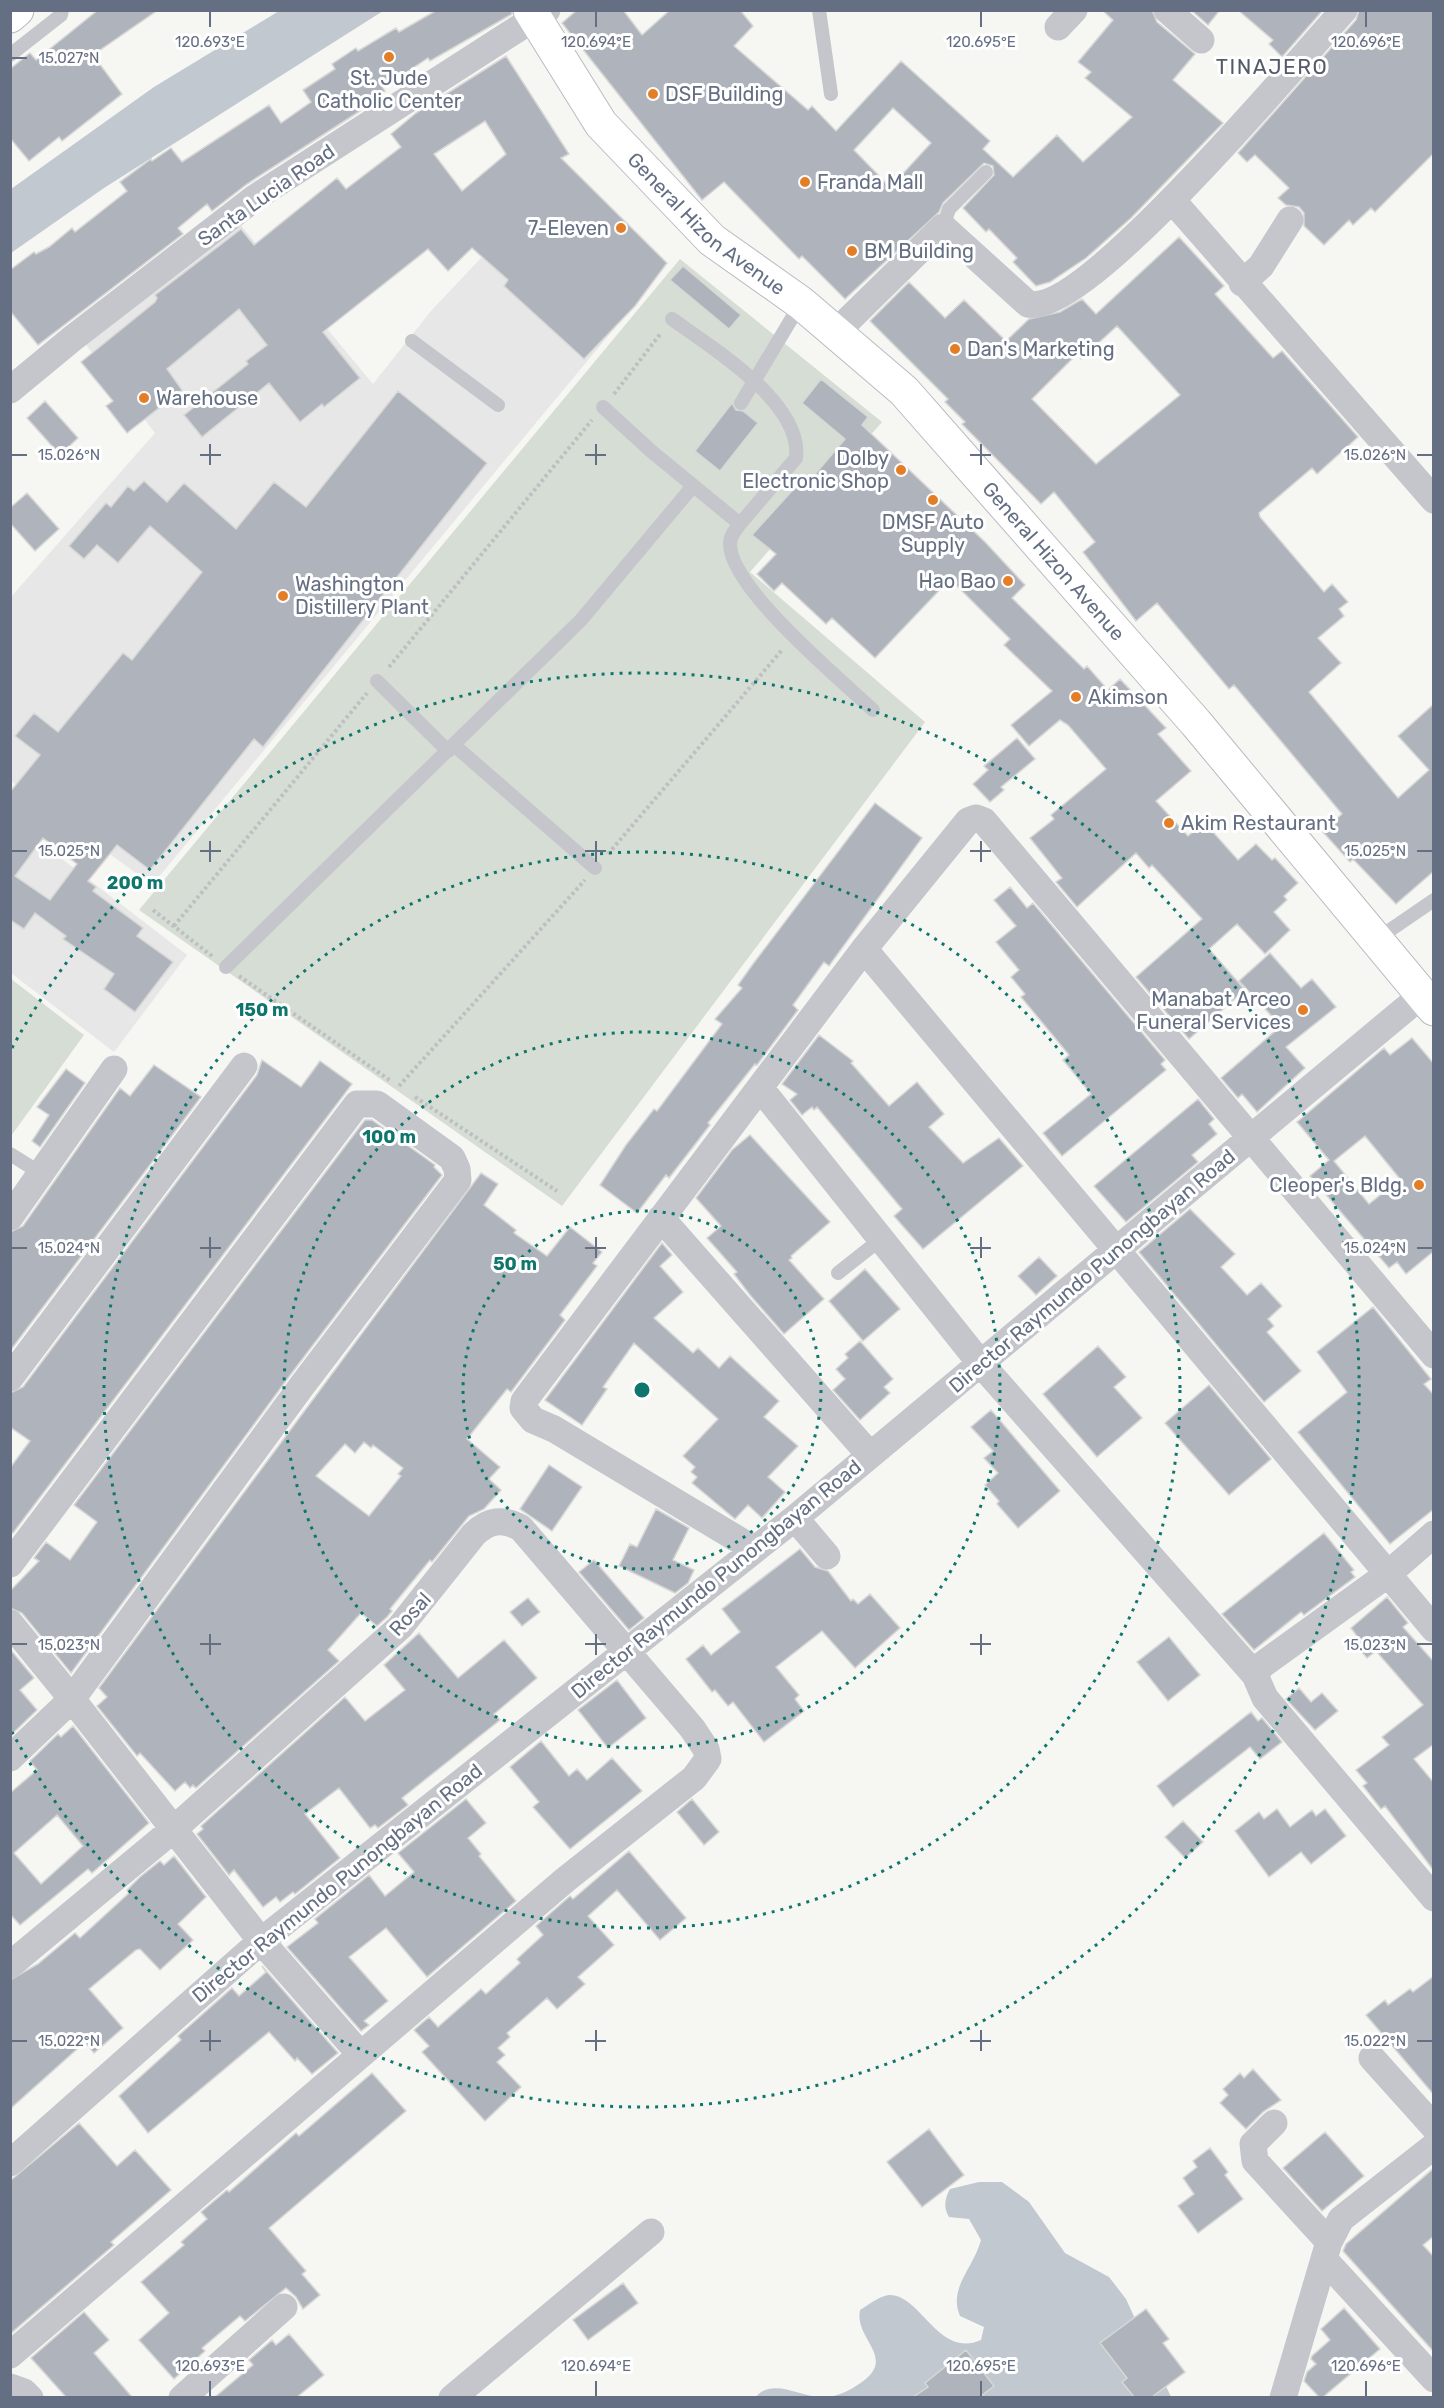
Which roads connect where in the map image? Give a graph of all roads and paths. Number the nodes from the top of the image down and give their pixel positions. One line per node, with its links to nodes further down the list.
1 (17, 10): 7 (main road)
2 (62, 10): 9 (lane)
3 (819, 10): 10 (lane)
4 (1167, 10): 8 (street)
5 (1344, 10): 12 (street)
6 (537, 13): 16 (main road, General Hizon Avenue); 21 (street, Santa Lucia Road)
7 (10, 16)
8 (1201, 40)
9 (10, 55)
10 (831, 94)
11 (986, 172): 14 (lane)
12 (1173, 201): 14 (street); 15 (street)
13 (1290, 220): 15 (street)
14 (943, 226): 18 (street)
15 (1242, 283): 26 (street)
16 (801, 303): 18 (main road, General Hizon Avenue); 20 (lane)
17 (672, 319): 20 (lane); 24 (path)
18 (836, 332): 35 (main road, General Hizon Avenue)
19 (412, 341): 23 (lane)
20 (756, 380): 22 (lane); 27 (lane)
21 (10, 390)
22 (741, 403)
23 (498, 405)
24 (603, 407): 25 (lane); 28 (path)
25 (693, 486): 27 (lane); 30 (lane)
26 (1434, 500)
27 (740, 524): 29 (lane)
28 (377, 681): 30 (lane); 34 (path)
29 (873, 710)
30 (451, 748): 31 (lane); 37 (lane)
31 (595, 868)
32 (1434, 900): 35 (lane)
33 (153, 910): 34 (path)
34 (174, 927): 37 (path)
35 (1377, 939): 38 (main road, General Hizon Avenue)
36 (864, 950): 41 (street); 42 (street); 49 (street)
37 (226, 967): 45 (path)
38 (1428, 1002): 42 (street, Director Raymundo Punongbayan Road)
39 (244, 1066): 53 (street)
40 (114, 1069): 44 (street)
41 (761, 1089): 47 (street); 48 (street)
42 (1252, 1138): 49 (street, Director Raymundo Punongbayan Road); 51 (street)
43 (10, 1154): 44 (lane)
44 (42, 1174): 46 (street)
45 (557, 1191)
46 (10, 1217)
47 (661, 1218): 54 (street); 57 (street)
48 (881, 1239): 50 (lane); 52 (street)
49 (1118, 1251): 52 (street, Director Raymundo Punongbayan Road); 60 (street)
50 (838, 1273)
51 (1434, 1355)
52 (981, 1364): 54 (street, Director Raymundo Punongbayan Road); 64 (street)
53 (10, 1378)
54 (870, 1455): 55 (street, Director Raymundo Punongbayan Road)
55 (795, 1518): 57 (street, Director Raymundo Punongbayan Road); 58 (street)
56 (1434, 1534): 60 (street)
57 (754, 1549): 63 (street, Director Raymundo Punongbayan Road)
58 (827, 1556)
59 (10, 1563): 65 (street)
60 (1388, 1574): 62 (street); 64 (street)
61 (10, 1623): 65 (street)
62 (1434, 1629)
63 (626, 1651): 67 (street, Rosal); 69 (street, Director Raymundo Punongbayan Road); 71 (street, Rosal)
64 (1255, 1675): 68 (street)
65 (72, 1699): 66 (street); 67 (street)
66 (10, 1758)
67 (175, 1828): 69 (street); 70 (street, Rosal)
68 (1434, 1898)
69 (261, 1941): 71 (street); 76 (street, Director Raymundo Punongbayan Road)
70 (10, 1965)
71 (360, 2054): 80 (street, Rosal)
72 (1372, 2058): 74 (street)
73 (1274, 2123): 78 (street)
74 (1434, 2127)
75 (1434, 2146): 78 (street)
76 (10, 2163)
77 (651, 2232): 85 (street)
78 (1327, 2251): 81 (street); 86 (street)
79 (284, 2307): 84 (street)
80 (10, 2355)
81 (1434, 2379)
82 (10, 2387): 83 (street)
83 (30, 2397)
84 (182, 2397)
85 (452, 2397)
86 (1283, 2397)

